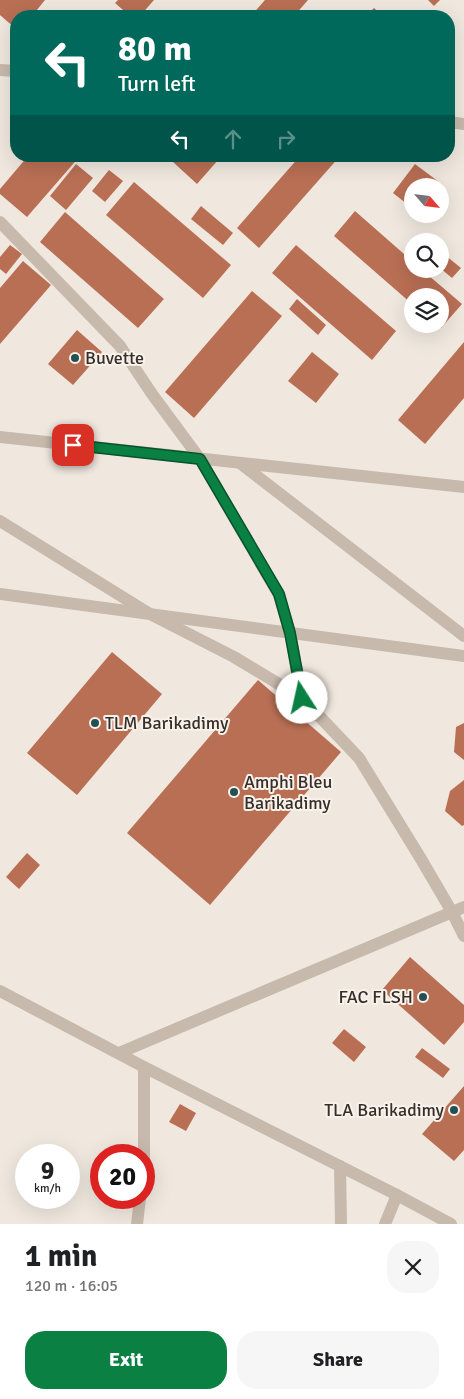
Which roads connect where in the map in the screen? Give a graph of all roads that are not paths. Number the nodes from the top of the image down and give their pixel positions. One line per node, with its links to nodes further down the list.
1 (0, 222): 3 (street)
2 (0, 437): 3 (street)
3 (200, 459): 4 (street); 9 (street)
4 (240, 463): 5 (street); 10 (street)
5 (464, 487)
6 (0, 521): 8 (street)
7 (0, 594): 8 (street)
8 (150, 614): 9 (street); 12 (street)
9 (290, 633): 11 (street); 12 (street)
10 (464, 636)
11 (464, 656)
12 (302, 698): 13 (street)
13 (458, 909): 14 (street); 16 (street)
14 (464, 936)
15 (0, 991): 16 (street)
16 (119, 1053): 17 (street)
17 (144, 1067): 18 (street); 19 (street)
18 (144, 1144)
19 (340, 1166): 20 (street); 23 (street)
20 (396, 1194): 24 (street); 25 (street)
21 (138, 1209): 22 (street)
22 (136, 1224)
23 (341, 1224)
24 (385, 1224)
25 (451, 1224)

